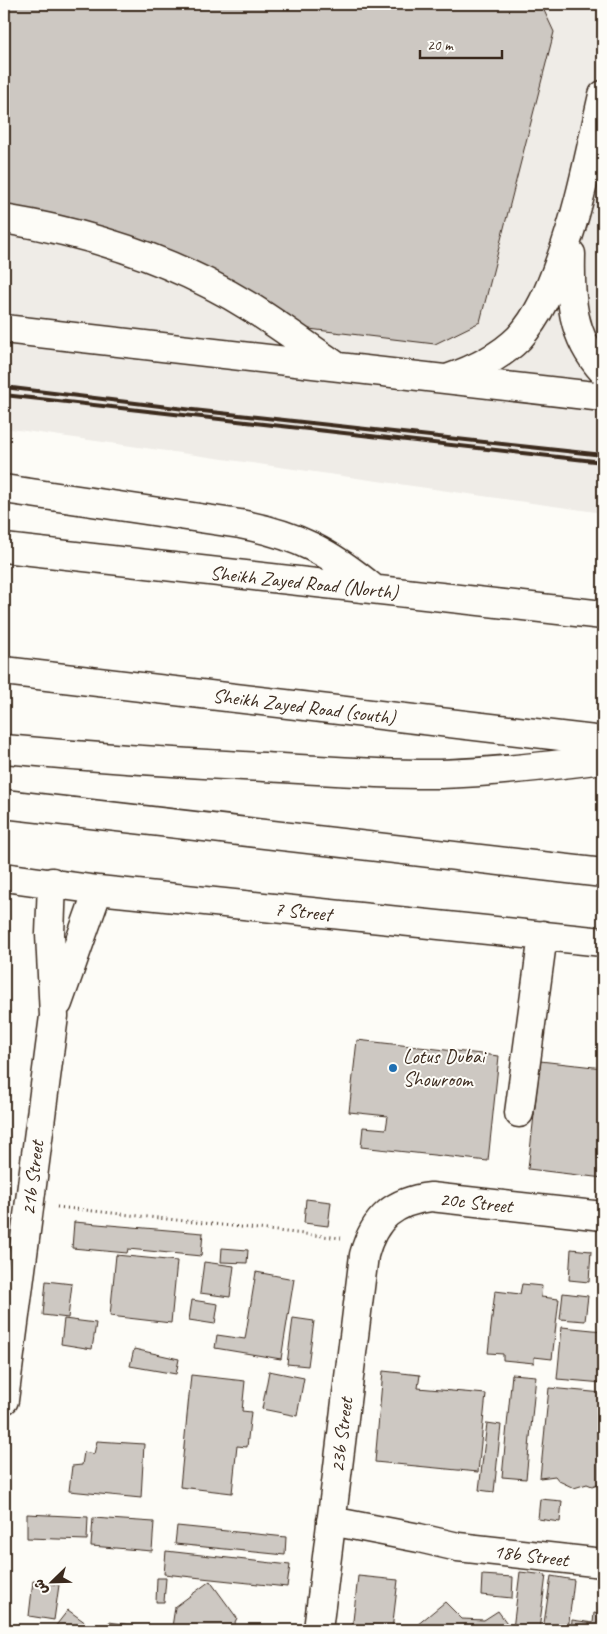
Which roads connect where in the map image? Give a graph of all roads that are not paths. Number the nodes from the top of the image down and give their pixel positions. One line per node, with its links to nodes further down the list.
1 (603, 95): 2 (main road)
2 (593, 188): 4 (main road)
3 (4, 219): 6 (main road)
4 (571, 230): 7 (main road); 8 (main road)
5 (4, 330): 6 (main road)
6 (338, 367): 8 (main road)
7 (603, 371)
8 (443, 380): 9 (main road)
9 (603, 398)
10 (4, 489): 12 (main road)
11 (4, 548): 12 (main road, Sheikh Zayed Road (North))
12 (374, 589): 13 (main road, Sheikh Zayed Road (North))
13 (603, 615)
14 (4, 671): 15 (main road, Sheikh Zayed Road (south))
15 (603, 741)
16 (4, 749): 17 (main road)
17 (603, 759)
18 (4, 804): 19 (main road)
19 (603, 872)
20 (4, 877): 21 (main road, 7 Street)
21 (52, 882): 22 (main road, 7 Street); 25 (main road, 21b Street)
22 (98, 890): 23 (main road, 7 Street); 25 (main road, 21b Street)
23 (538, 934): 24 (main road, 7 Street); 26 (main road)
24 (603, 942)
25 (54, 1016): 29 (main road, 21b Street)
26 (514, 1112)
27 (603, 1216): 28 (main road, 20c Street)
28 (368, 1241): 30 (main road, 23b Street)
29 (4, 1400)
30 (329, 1532): 31 (main road, 18b Street); 32 (main road, 23b Street)
31 (603, 1563)
32 (318, 1630)

